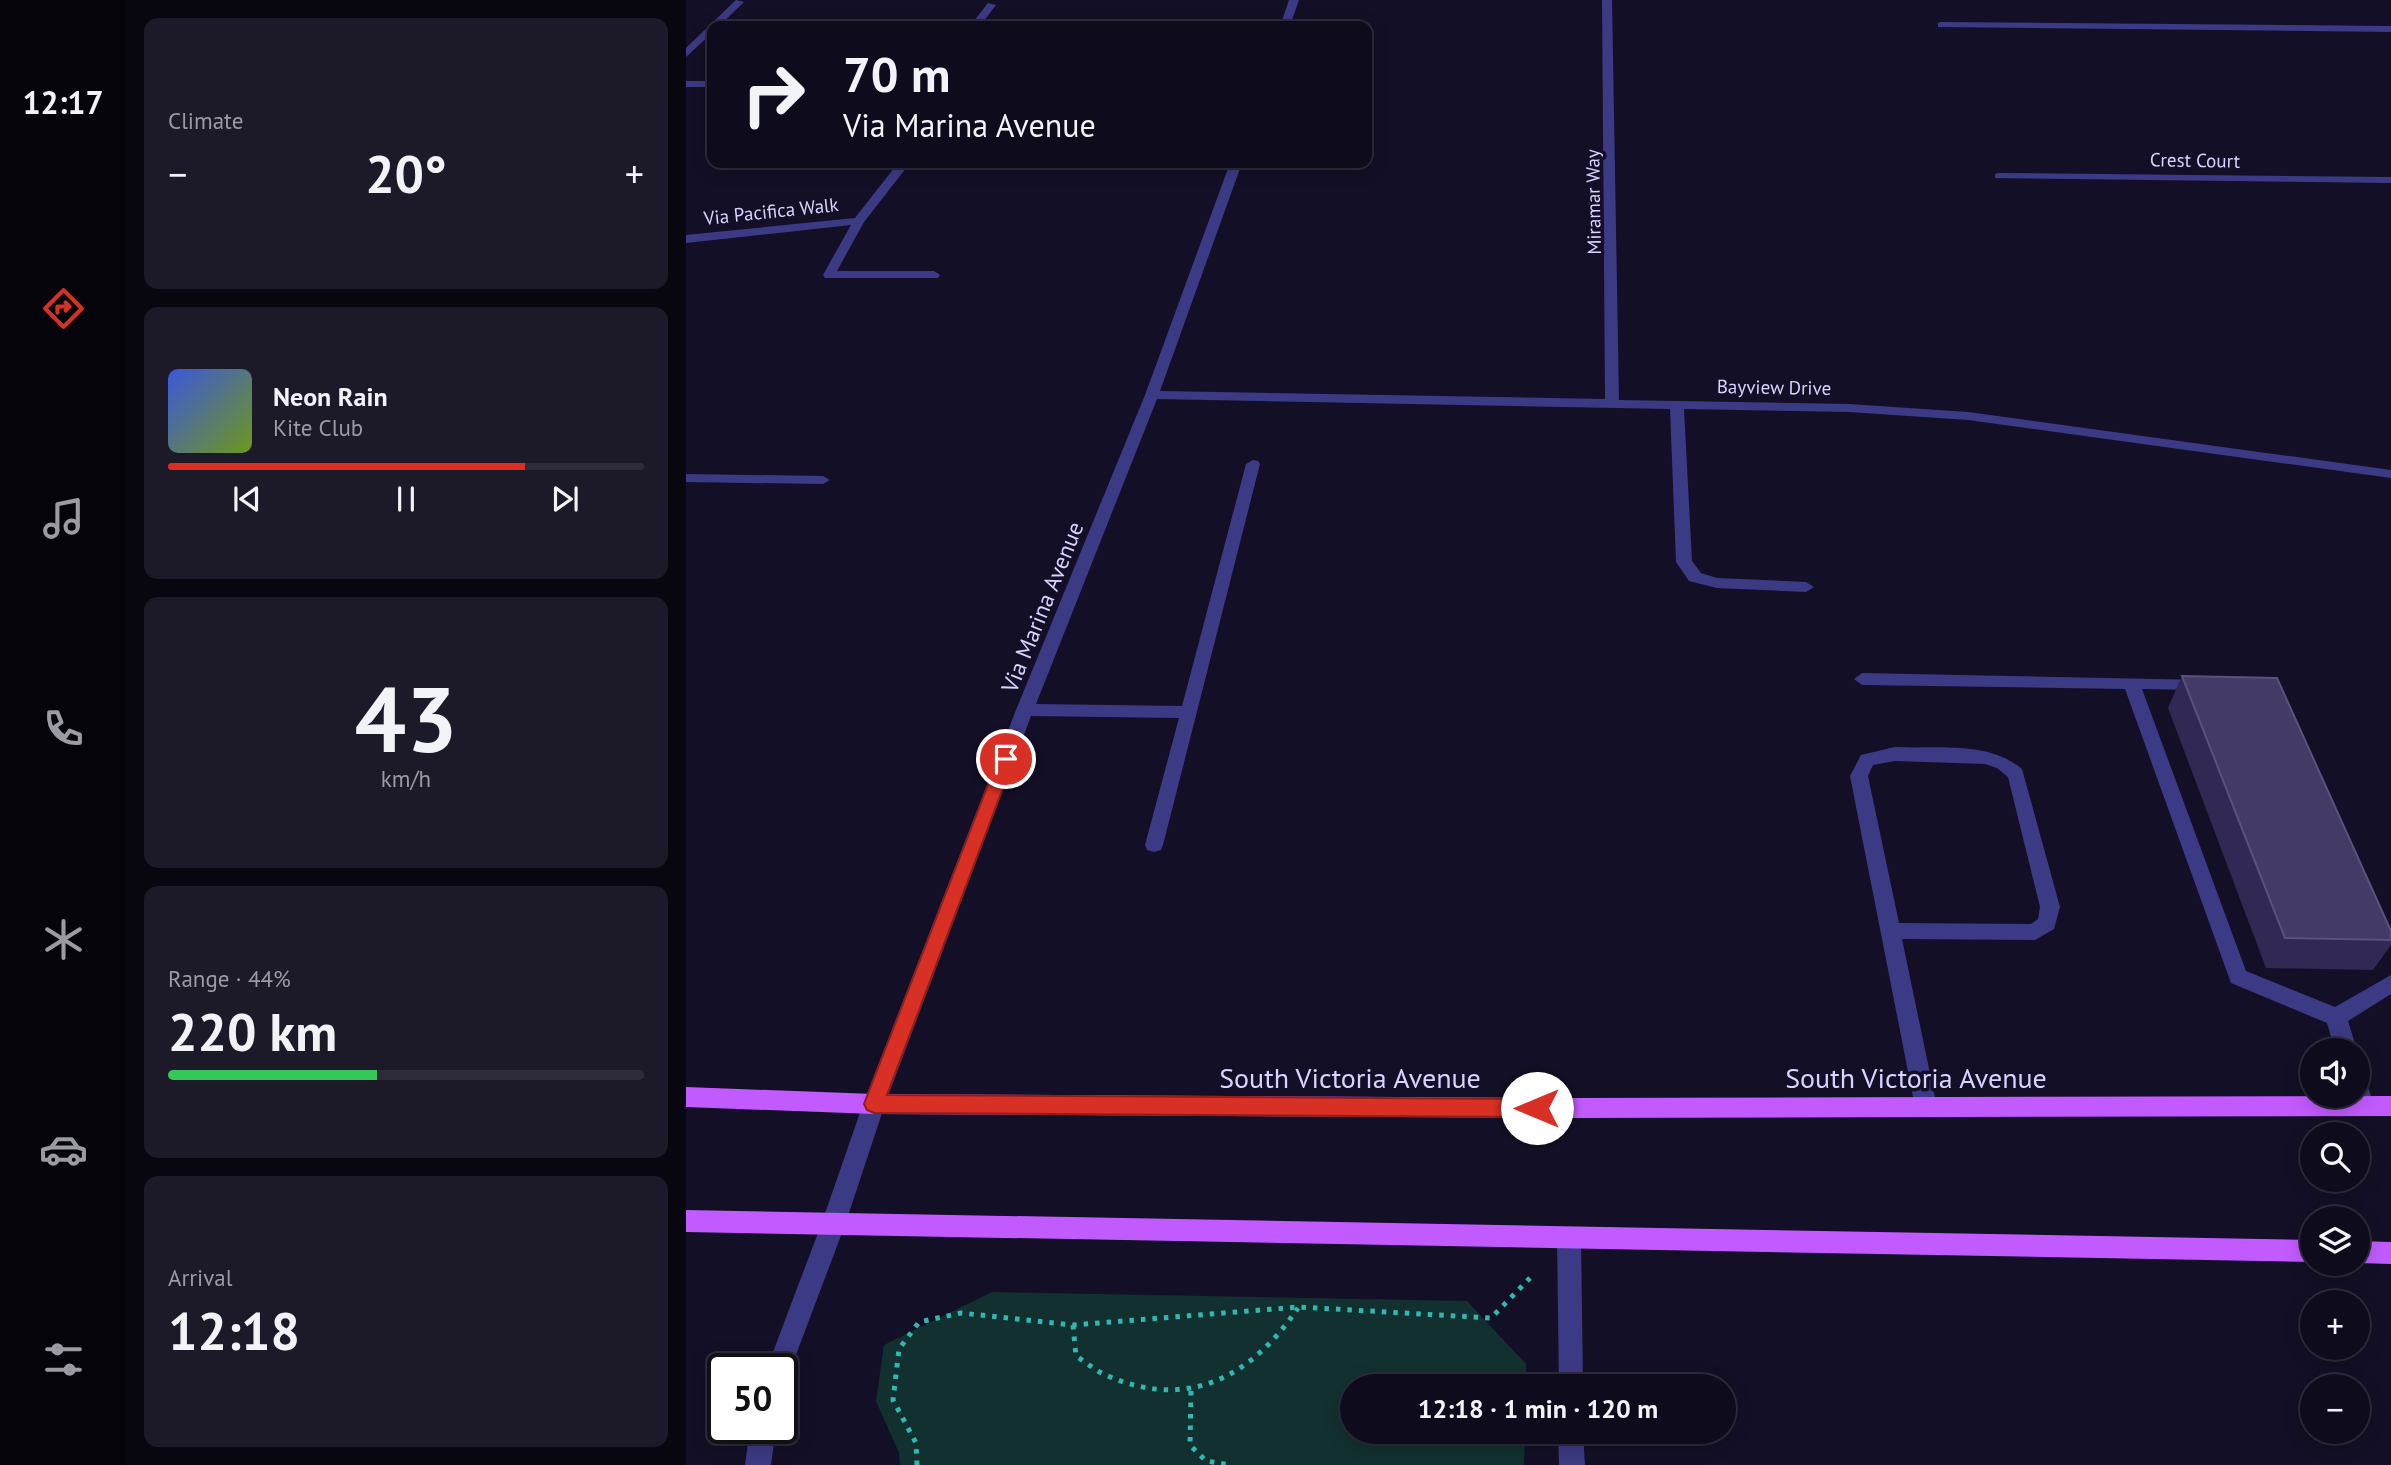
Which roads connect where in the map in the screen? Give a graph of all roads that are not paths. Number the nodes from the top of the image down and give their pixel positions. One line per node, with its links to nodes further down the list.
1 (1294, 0): 7 (street)
2 (1607, 0): 22 (street, Miramar Way)
3 (739, 2): 5 (street)
4 (991, 5): 6 (street)
5 (719, 21)
6 (979, 21)
7 (1287, 21)
8 (1941, 24): 9 (street)
9 (2391, 29)
10 (707, 33): 11 (street)
11 (686, 54)
12 (686, 83): 13 (street)
13 (707, 84)
14 (900, 168): 18 (street, Via Pacifica Walk)
15 (1234, 168): 21 (street, Via Marina Avenue)
16 (1999, 176): 17 (street, Crest Court)
17 (2391, 180)
18 (859, 221): 19 (street, Via Pacifica Walk); 20 (street, Via Pacifica Walk)
19 (686, 239)
20 (934, 275)
21 (1152, 395): 22 (street, Bayview Drive); 32 (street, Via Marina Avenue)
22 (1612, 403): 23 (street, Bayview Drive)
23 (1677, 404): 25 (street, Bayview Drive); 28 (street)
24 (1253, 464): 33 (street)
25 (2391, 474)
26 (686, 478): 27 (street)
27 (823, 480)
28 (1807, 587)
29 (1862, 679): 30 (street)
30 (2132, 683): 31 (street); 37 (street)
31 (2224, 684)
32 (1025, 710): 33 (street); 42 (street, Via Marina Avenue)
33 (1189, 712): 34 (street)
34 (1154, 845)
35 (1890, 931): 35 (street); 44 (street)
36 (2391, 984): 37 (street)
37 (2336, 1017): 38 (street)
38 (2342, 1038)
39 (686, 1097): 42 (main road, South Victoria Avenue)
40 (2300, 1097): 44 (main road, South Victoria Avenue)
41 (2370, 1099): 43 (main road, South Victoria Avenue)
42 (874, 1104): 44 (main road, South Victoria Avenue); 46 (street, Via Marina Avenue)
43 (2391, 1106)
44 (1926, 1107)
45 (686, 1221): 46 (main road)
46 (833, 1225): 47 (main road); 51 (street, Via Marina Avenue)
47 (1569, 1238): 48 (main road); 52 (street)
48 (2300, 1251)
49 (2370, 1252): 50 (main road)
50 (2391, 1253)
51 (785, 1353)
52 (1571, 1374)
53 (761, 1444): 55 (street)
54 (1571, 1444): 56 (street)
55 (758, 1465)
56 (1572, 1465)

